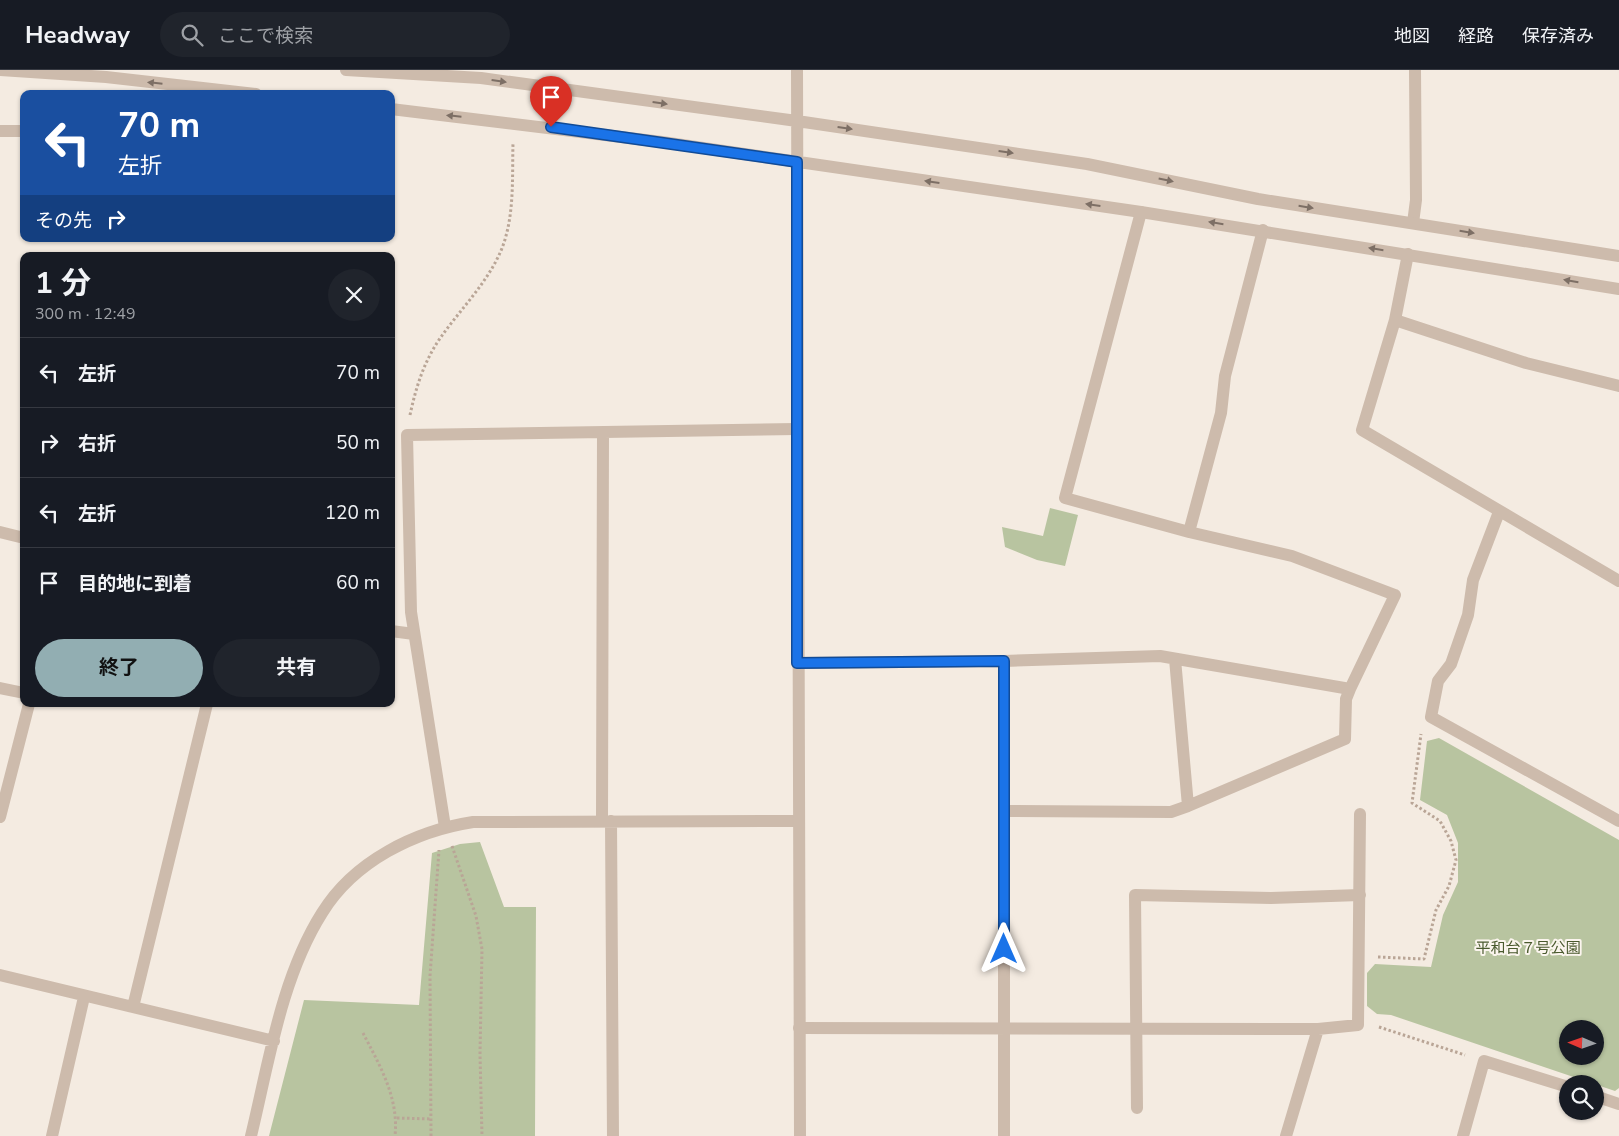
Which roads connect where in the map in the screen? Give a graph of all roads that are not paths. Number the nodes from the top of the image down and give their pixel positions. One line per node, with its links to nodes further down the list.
1 (0, 70): 5 (street, one-way to 1)
2 (346, 70): 7 (street, one-way to 7)
3 (797, 70): 7 (street)
4 (1415, 70): 12 (street)
5 (221, 90)
6 (395, 109): 10 (street, one-way to 6)
7 (797, 121): 10 (street); 12 (street, one-way to 12)
8 (0, 131): 9 (street)
9 (20, 131)
10 (797, 162): 11 (street, one-way to 10); 19 (street)
11 (1141, 212): 13 (street, one-way to 11); 23 (street)
12 (1413, 223): 15 (street, one-way to 15)
13 (1263, 230): 14 (street, one-way to 13); 23 (street)
14 (1408, 254): 16 (street, one-way to 14); 17 (street)
15 (1619, 256)
16 (1619, 289)
17 (1395, 320): 18 (street); 21 (street)
18 (1619, 386)
19 (796, 429): 20 (street); 30 (street)
20 (603, 433): 27 (street); 40 (street)
21 (1499, 512): 25 (street); 42 (street)
22 (0, 532): 24 (street)
23 (1189, 532): 32 (street)
24 (20, 537)
25 (1619, 581)
26 (395, 632): 27 (street)
27 (414, 634): 43 (street)
28 (1174, 659): 29 (street); 32 (street); 36 (street)
29 (1004, 661): 30 (street); 37 (street)
30 (797, 663): 41 (street)
31 (0, 688): 33 (street)
32 (1350, 689): 36 (street)
33 (20, 692)
34 (28, 707): 39 (street)
35 (206, 707): 47 (street)
36 (1188, 806): 37 (street)
37 (1004, 811): 50 (street)
38 (1360, 814): 44 (street)
39 (0, 817)
40 (607, 821): 41 (street); 43 (street); 59 (street)
41 (799, 821): 49 (street)
42 (1619, 821)
43 (440, 828): 52 (street)
44 (1360, 895): 48 (street); 51 (street)
45 (0, 975): 46 (street)
46 (84, 997): 47 (street); 57 (street)
47 (133, 1007): 52 (street)
48 (1138, 1027): 50 (street); 51 (street); 56 (street)
49 (799, 1028): 50 (street); 60 (street)
50 (1004, 1028): 61 (street)
51 (1318, 1028): 62 (street)
52 (274, 1042): 58 (street)
53 (1559, 1084): 63 (street)
54 (1604, 1099): 55 (street)
55 (1619, 1104)
56 (1137, 1108)
57 (52, 1136)
58 (251, 1136)
59 (612, 1136)
60 (800, 1136)
61 (1004, 1136)
62 (1286, 1136)
63 (1463, 1136)

